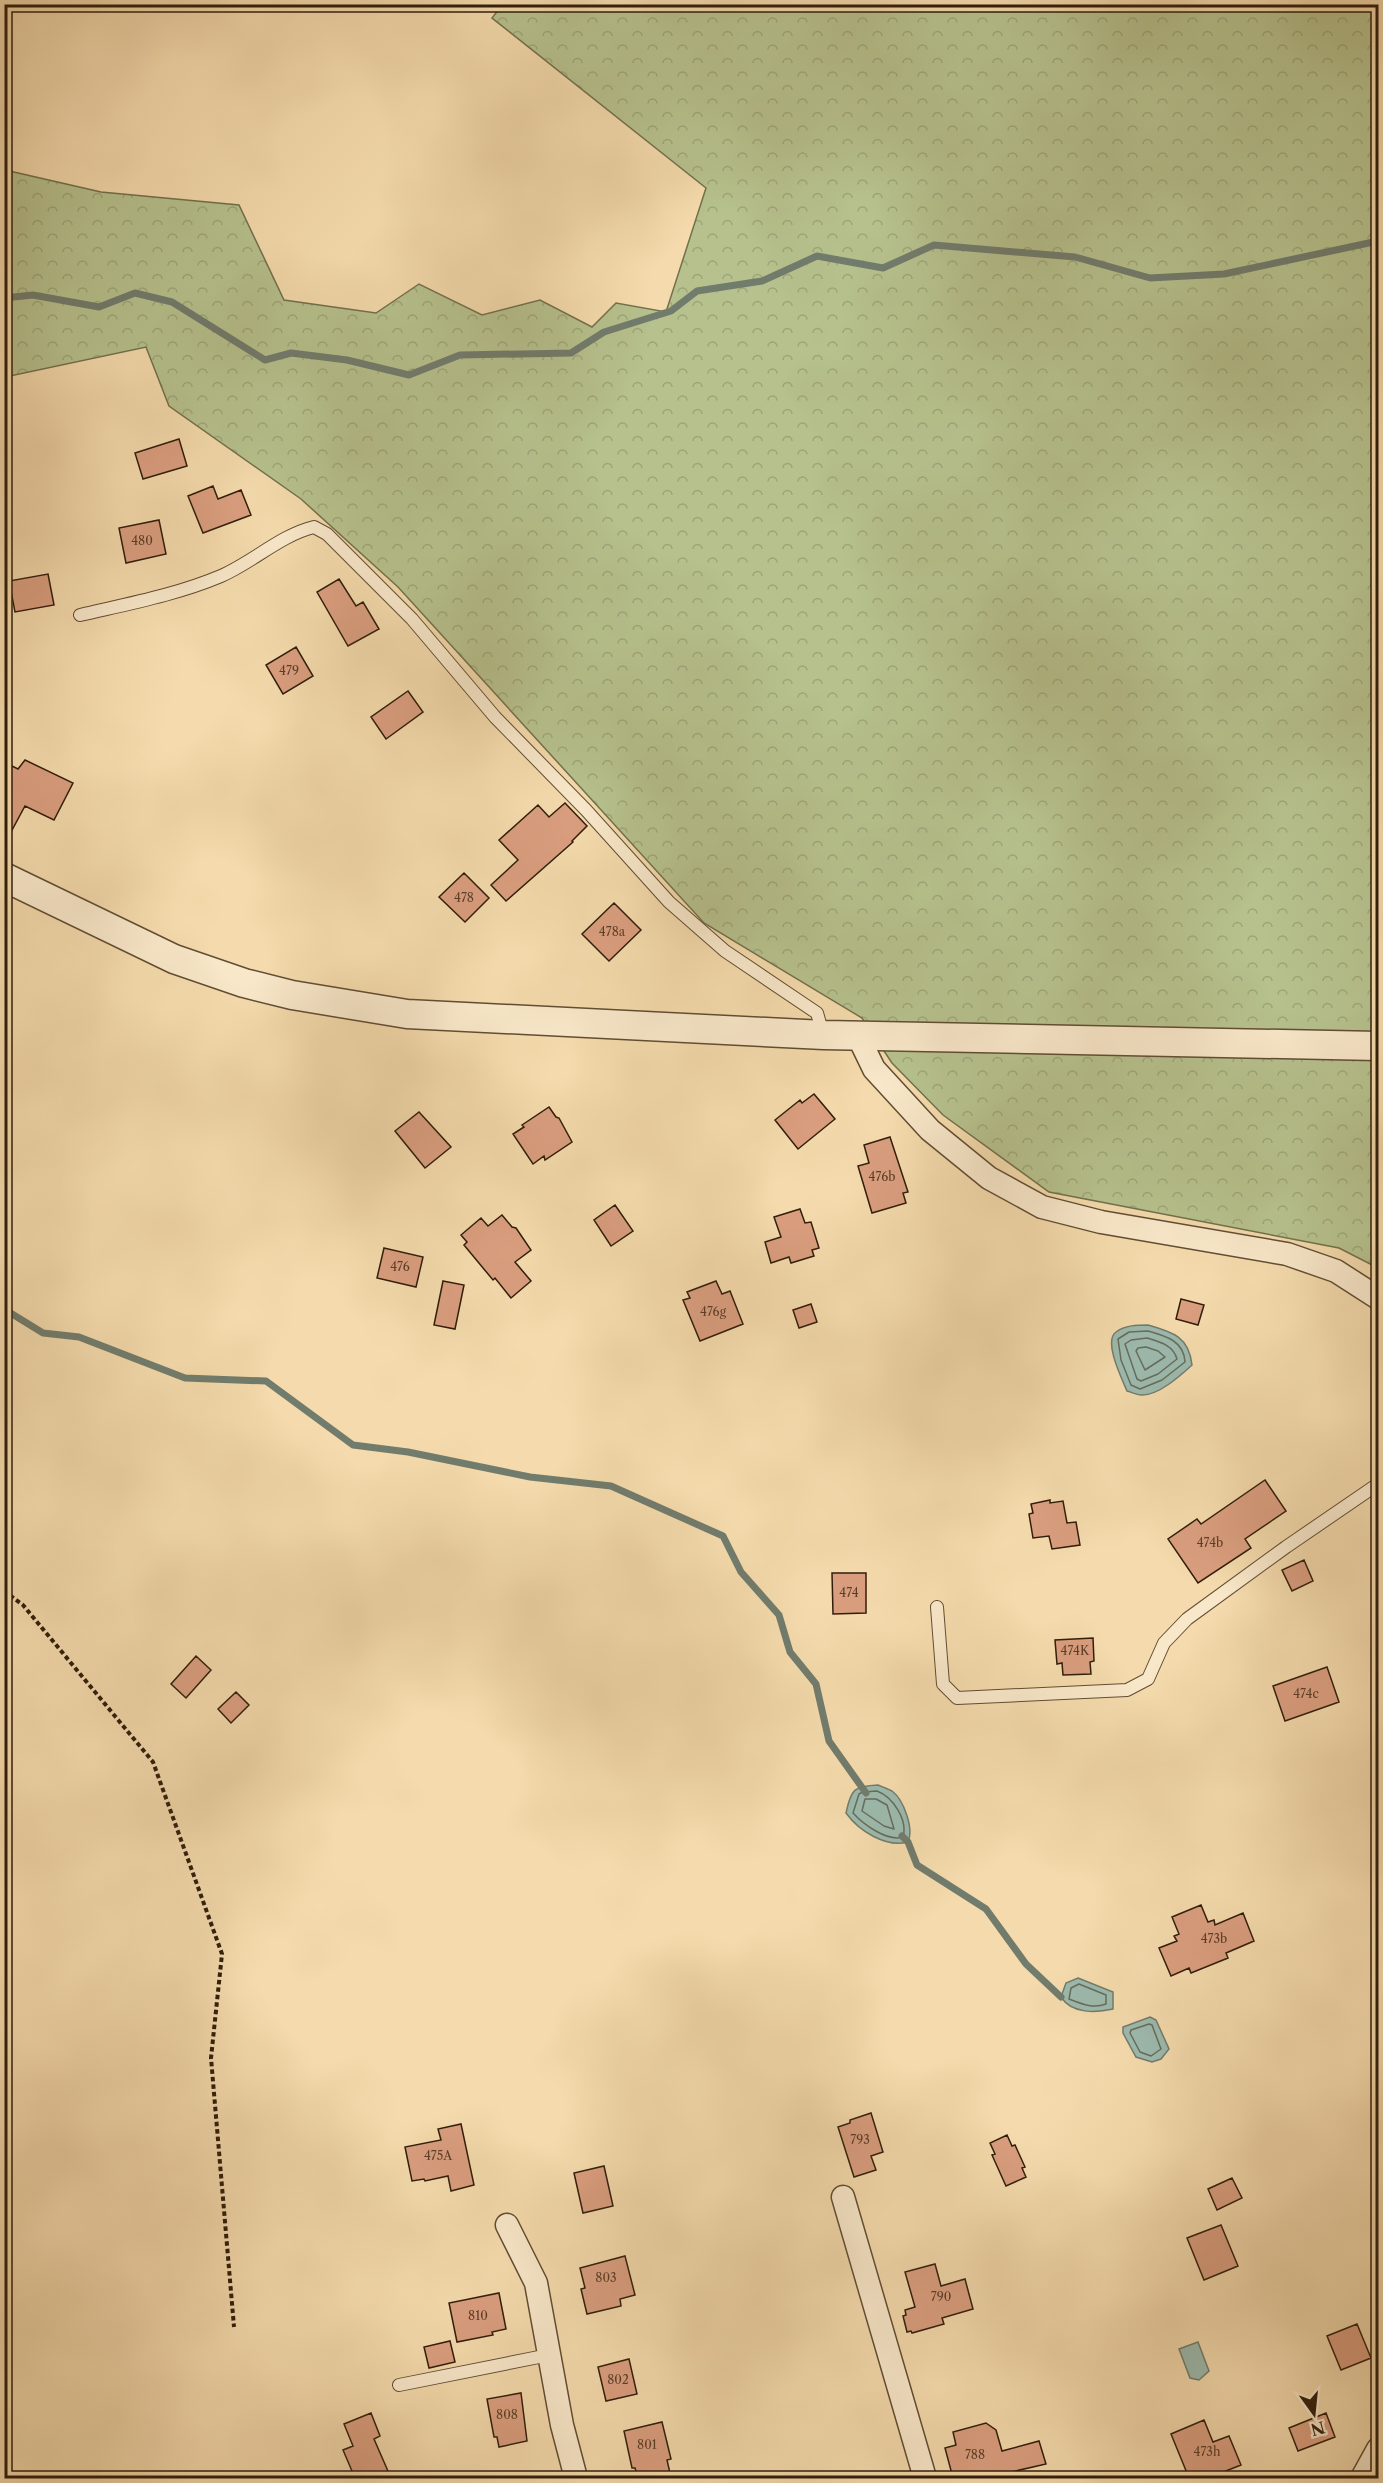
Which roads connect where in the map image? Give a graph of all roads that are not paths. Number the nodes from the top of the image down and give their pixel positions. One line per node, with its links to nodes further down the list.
1 (80, 615): 3 (lane)
2 (4, 877): 3 (street)
3 (824, 1035): 4 (street)
4 (858, 1036): 5 (street); 6 (street)
5 (1378, 1046)
6 (1378, 1298)
7 (1378, 1484): 8 (lane)
8 (937, 1607)
9 (843, 2197): 15 (street)
10 (507, 2225): 11 (street)
11 (549, 2355): 12 (lane); 14 (street)
12 (399, 2385)
13 (1378, 2449): 16 (street)
14 (576, 2478)
15 (925, 2478)
16 (1362, 2478)

